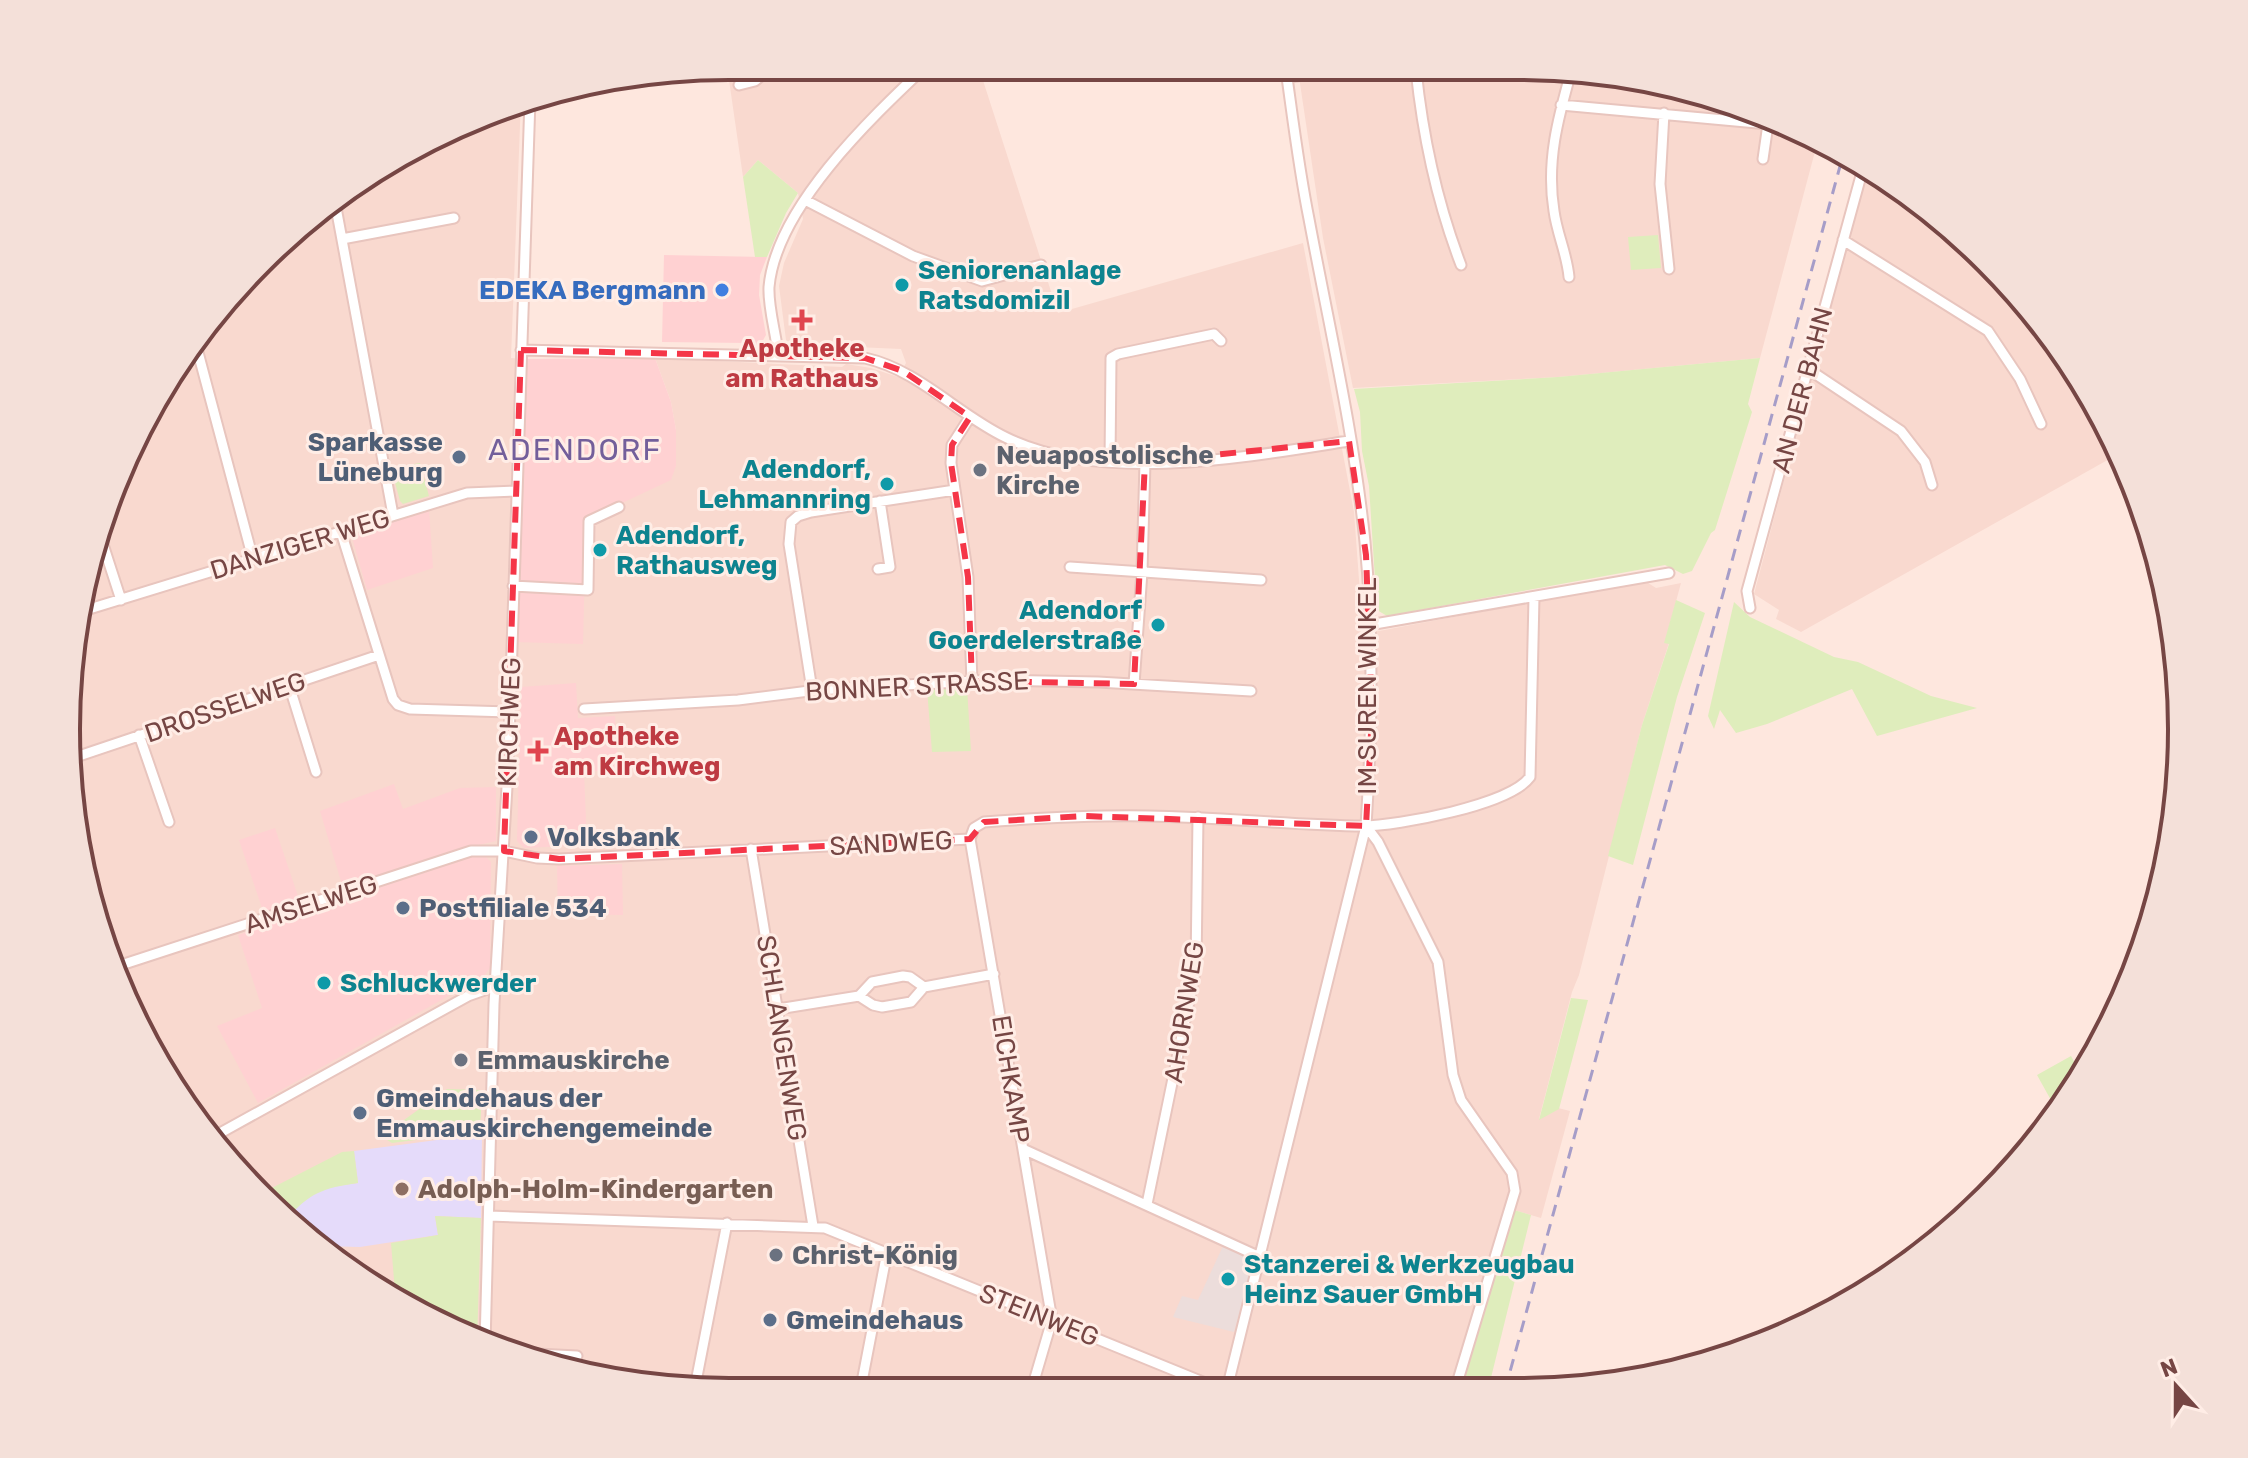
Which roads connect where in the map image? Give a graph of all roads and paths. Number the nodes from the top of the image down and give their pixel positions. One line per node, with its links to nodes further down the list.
1 (756, 80): 6 (street)
2 (912, 80): 14 (street)
3 (1287, 80): 30 (street, IM SUREN WINKEL)
4 (1418, 80): 20 (street)
5 (1568, 82): 7 (street)
6 (739, 85)
7 (1561, 105): 9 (street); 22 (street)
8 (530, 111): 24 (street, KIRCHWEG)
9 (1664, 113): 10 (street); 21 (street)
10 (1749, 122)
11 (1767, 129): 12 (street)
12 (1763, 159)
13 (1861, 177): 18 (street, AN DER BAHN)
14 (805, 200): 19 (street); 25 (street)
15 (337, 212): 17 (street)
16 (454, 218): 17 (street)
17 (342, 239): 38 (street)
18 (1843, 240): 27 (street, AN DER BAHN); 29 (street)
19 (1041, 265)
20 (1461, 265)
21 (1669, 269)
22 (1569, 277)
23 (1221, 341): 31 (street)
24 (521, 350): 25 (street); 35 (street, KIRCHWEG)
25 (778, 354): 28 (street)
26 (199, 355): 41 (street)
27 (1808, 369): 33 (street); 50 (street, AN DER BAHN)
28 (970, 417): 31 (street); 34 (street)
29 (2041, 424)
30 (1349, 441): 32 (street); 52 (street, IM SUREN WINKEL)
31 (1110, 462): 32 (street)
32 (1145, 462): 44 (street)
33 (1932, 485)
34 (955, 490): 36 (street); 54 (street)
35 (516, 491): 38 (street, DANZIGER WEG); 47 (street, KIRCHWEG)
36 (880, 501): 43 (street); 57 (street)
37 (619, 507): 47 (street)
38 (393, 515): 39 (street, DANZIGER WEG)
39 (341, 532): 41 (street, DANZIGER WEG); 53 (street)
40 (105, 551): 49 (street)
41 (253, 559): 49 (street, DANZIGER WEG)
42 (1070, 567): 44 (street)
43 (878, 569)
44 (1142, 572): 46 (street); 55 (street)
45 (1669, 573): 48 (street)
46 (1261, 580)
47 (513, 586): 60 (street, KIRCHWEG)
48 (1534, 597): 52 (street); 66 (street, SANDWEG)
49 (121, 600): 51 (street, DANZIGER WEG)
50 (1750, 608)
51 (91, 609)
52 (1369, 625): 66 (street, IM SUREN WINKEL)
53 (379, 655): 56 (street, DROSSELWEG); 60 (street)
54 (972, 681): 55 (street, BONNER STRASSE); 57 (street, BONNER STRASSE)
55 (1134, 684): 58 (street, BONNER STRASSE)
56 (289, 685): 61 (street, DROSSELWEG); 63 (street)
57 (812, 690): 59 (street, BONNER STRASSE)
58 (1251, 691)
59 (584, 709)
60 (509, 712): 69 (street, KIRCHWEG)
61 (139, 735): 62 (street, DROSSELWEG); 65 (street)
62 (81, 755)
63 (316, 772)
64 (1198, 817): 66 (street, SANDWEG); 67 (street, SANDWEG); 78 (street, AHORNWEG)
65 (169, 822)
66 (1366, 826): 83 (street, IM SUREN WINKEL); 93 (street)
67 (970, 839): 68 (street, SANDWEG); 71 (street, EICHKAMP)
68 (751, 849): 69 (street, SANDWEG); 75 (street, SCHLANGENWEG)
69 (504, 851): 70 (street, AMSELWEG); 72 (street, KIRCHWEG)
70 (124, 964)
71 (994, 974): 73 (street); 77 (street, EICHKAMP)
72 (496, 986): 76 (street); 79 (street, KIRCHWEG)
73 (924, 987): 74 (street); 74 (street)
74 (859, 996): 75 (street)
75 (778, 1009): 81 (street, SCHLANGENWEG)
76 (221, 1133)
77 (1023, 1149): 78 (street); 84 (street, EICHKAMP)
78 (1147, 1204): 83 (street)
79 (489, 1216): 80 (street, STEINWEG); 85 (street, KIRCHWEG)
80 (727, 1223): 81 (street, STEINWEG); 88 (street)
81 (813, 1226): 82 (street, STEINWEG)
82 (887, 1252): 84 (street, STEINWEG); 89 (street)
83 (1260, 1257): 92 (street, IM SUREN WINKEL)
84 (1052, 1320): 90 (street); 91 (street, STEINWEG)
85 (485, 1331)
86 (558, 1355): 87 (street)
87 (577, 1356)
88 (697, 1377)
89 (863, 1378)
90 (1035, 1378)
91 (1193, 1378)
92 (1230, 1378)
93 (1459, 1378)

